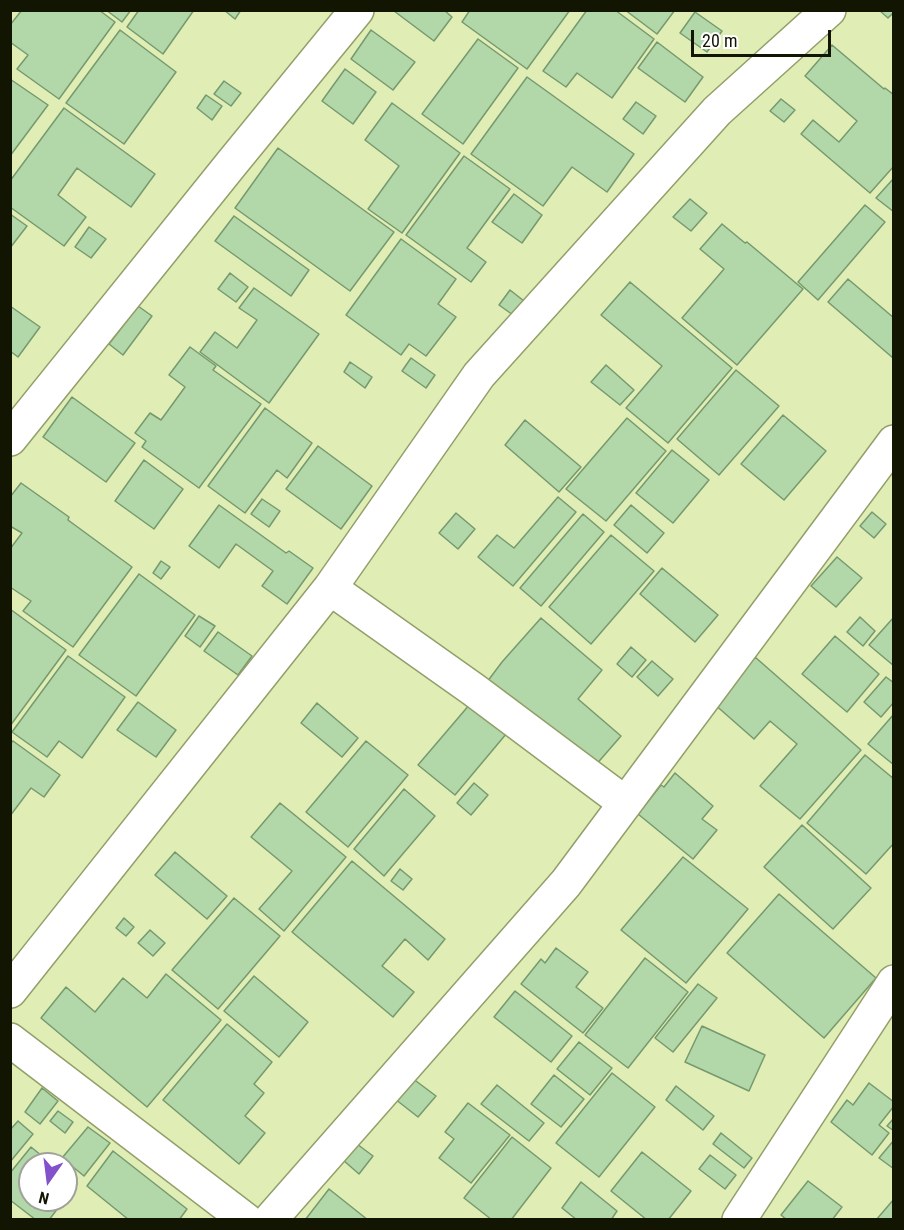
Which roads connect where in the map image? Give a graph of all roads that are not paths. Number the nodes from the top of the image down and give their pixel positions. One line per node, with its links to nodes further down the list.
1 (357, 10): 3 (street)
2 (829, 10): 5 (street)
3 (10, 439)
4 (894, 442): 6 (street)
5 (330, 588): 6 (street); 8 (street)
6 (625, 803): 11 (street)
7 (894, 982): 12 (street)
8 (10, 991)
9 (10, 1040): 10 (street)
10 (246, 1220)
11 (270, 1220)
12 (740, 1220)

